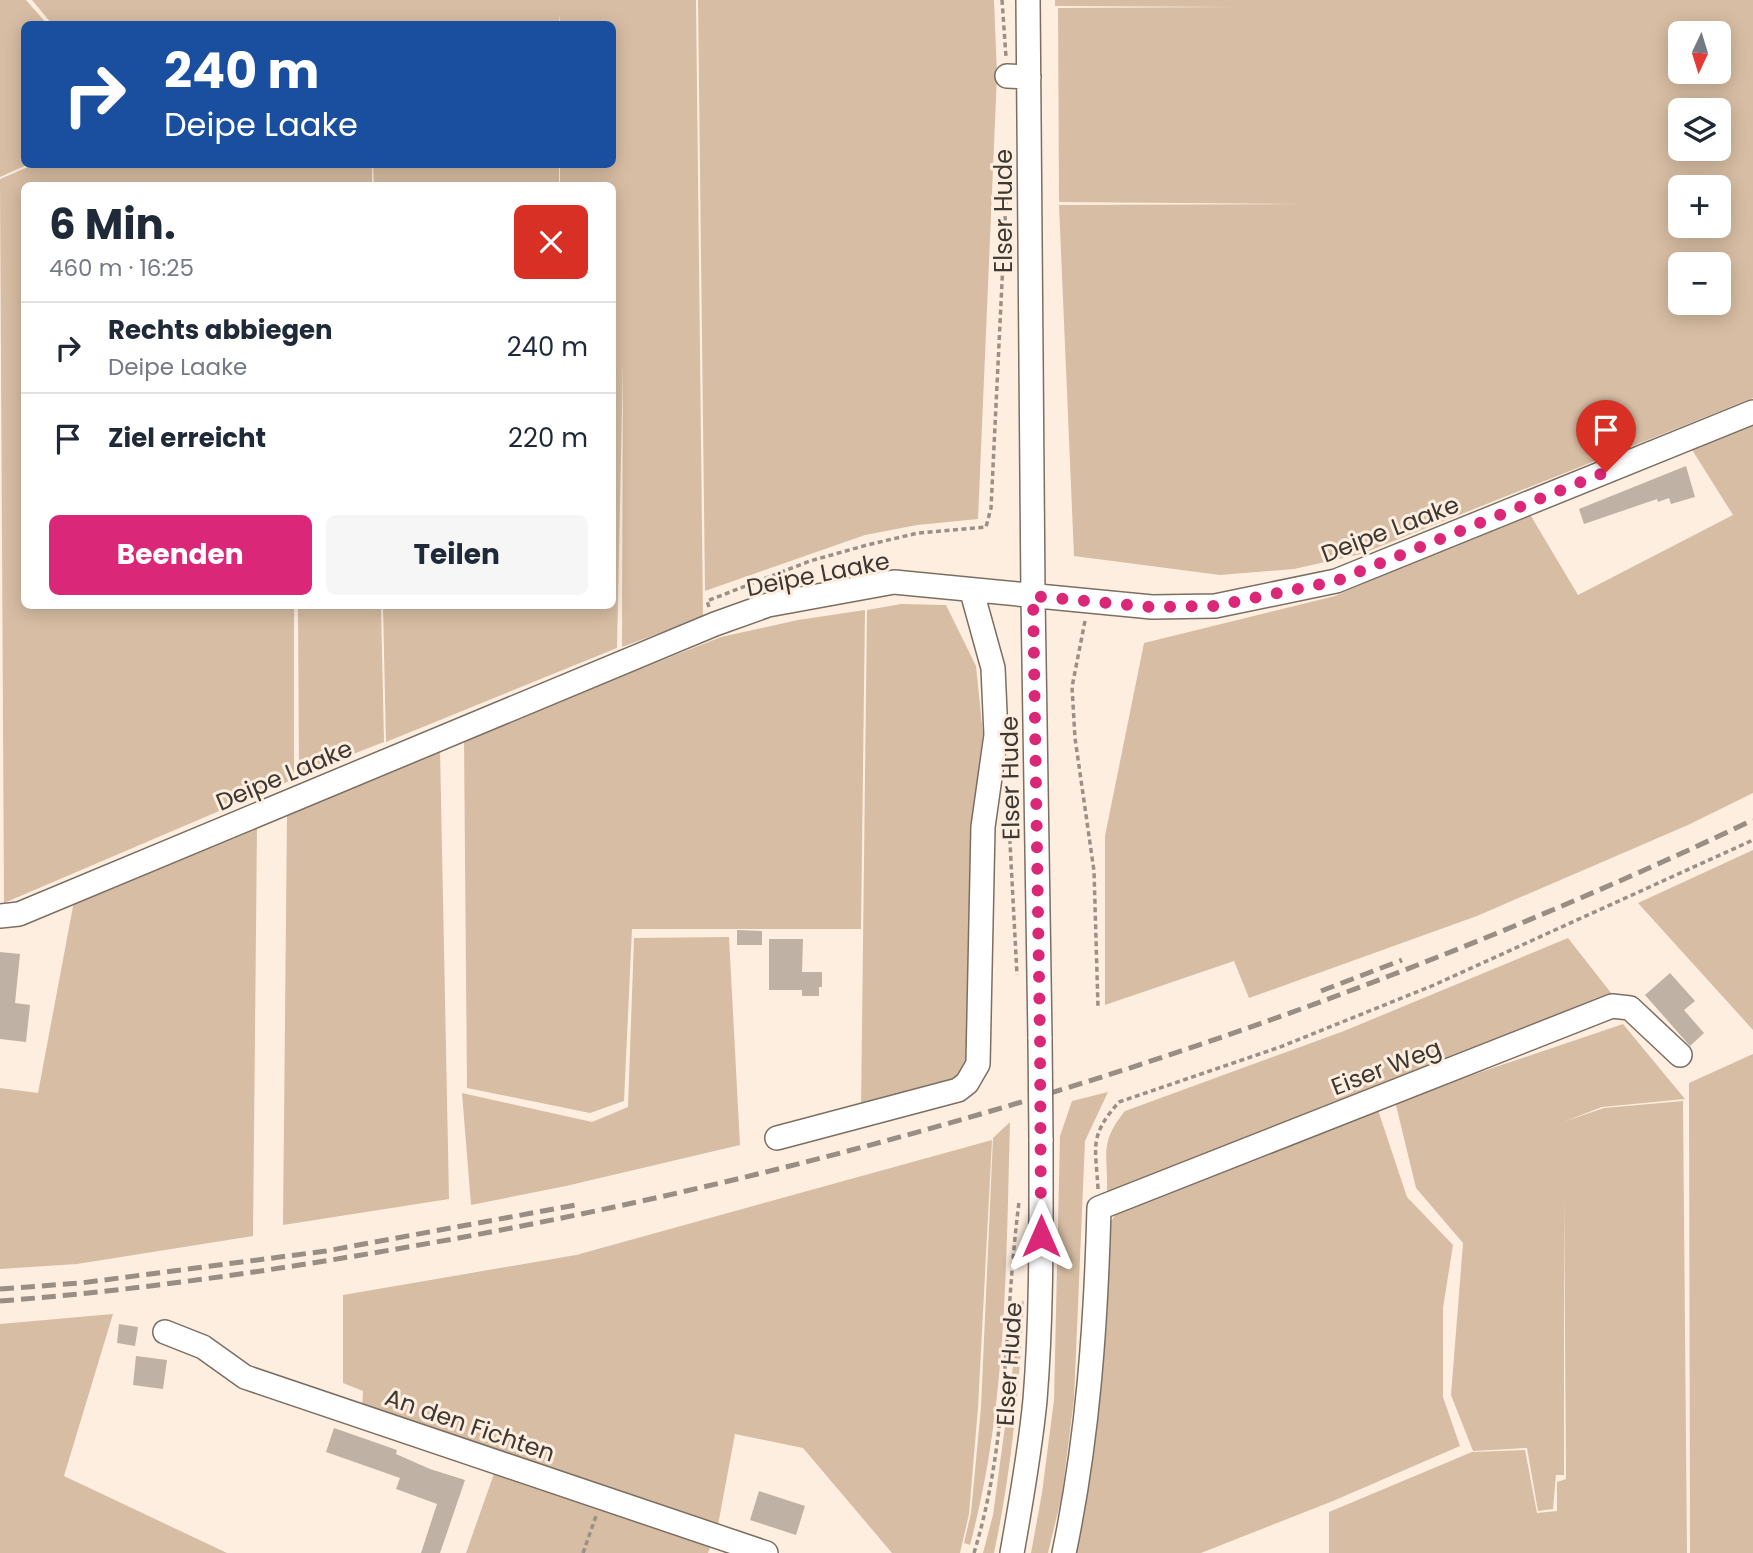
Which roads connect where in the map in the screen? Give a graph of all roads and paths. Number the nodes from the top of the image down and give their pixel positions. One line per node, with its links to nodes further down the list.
1 (1002, 0): 3 (path)
2 (1028, 0): 3 (street, Elser Hude)
3 (1018, 77): 7 (street, Elser Hude)
4 (1008, 170): 9 (path)
5 (1753, 412): 8 (street, Deipe Laake)
6 (972, 592): 7 (street, Deipe Laake); 9 (street, Deipe Laake); 16 (street, Elser Hude)
7 (1033, 596): 8 (street, Deipe Laake); 24 (street, Elser Hude, bridge)
8 (1088, 602): 14 (path)
9 (715, 624): 12 (street, Deipe Laake)
10 (1007, 799): 13 (path)
11 (1753, 840): 17 (path)
12 (0, 916)
13 (1017, 979)
14 (1098, 1007)
15 (1680, 1055): 25 (street, Eiser Weg)
16 (777, 1138)
17 (1097, 1172)
18 (1021, 1194): 23 (path)
19 (165, 1332): 20 (street, An den Fichten)
20 (602, 1497): 21 (path); 22 (street, An den Fichten)
21 (583, 1553)
22 (766, 1553)
23 (974, 1553)
24 (1012, 1553)
25 (1063, 1553)

